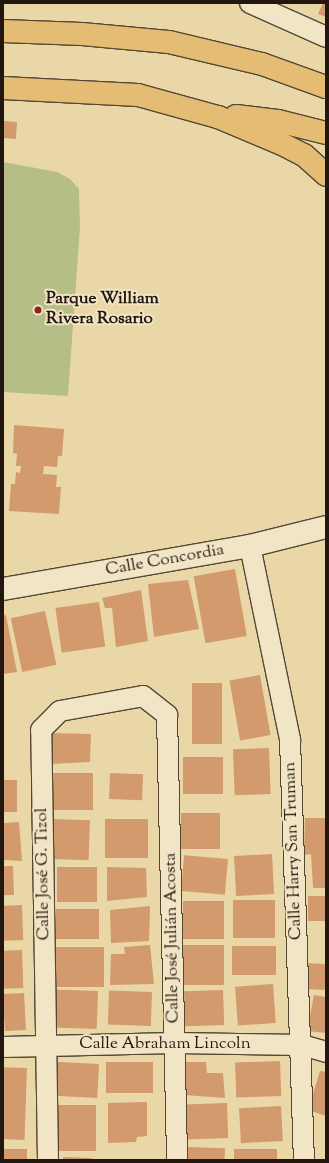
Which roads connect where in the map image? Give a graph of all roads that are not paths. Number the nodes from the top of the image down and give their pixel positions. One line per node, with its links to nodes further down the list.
1 (250, 3): 3 (street)
2 (3, 31): 4 (main road)
3 (326, 37)
4 (326, 87)
5 (3, 88): 6 (main road)
6 (218, 117): 7 (main road); 8 (main road)
7 (326, 133)
8 (326, 175)
9 (326, 527): 10 (street, Calle Concordia)
10 (250, 546): 11 (street, Calle Concordia); 14 (street, Calle Harry San Truman)
11 (3, 589)
12 (167, 715): 13 (street, Calle José Julián Acosta); 15 (street, Calle José G. Tizol)
13 (175, 1043): 14 (street, Calle Abraham Lincoln); 15 (street, Calle Abraham Lincoln); 19 (street, Calle José Julián Acosta)
14 (302, 1045): 17 (street, Calle Abraham Lincoln); 20 (street, Calle Harry San Truman)
15 (46, 1046): 16 (street, Calle Abraham Lincoln); 18 (street, Calle José G. Tizol)
16 (3, 1047)
17 (326, 1052)
18 (48, 1160)
19 (177, 1160)
20 (304, 1160)

